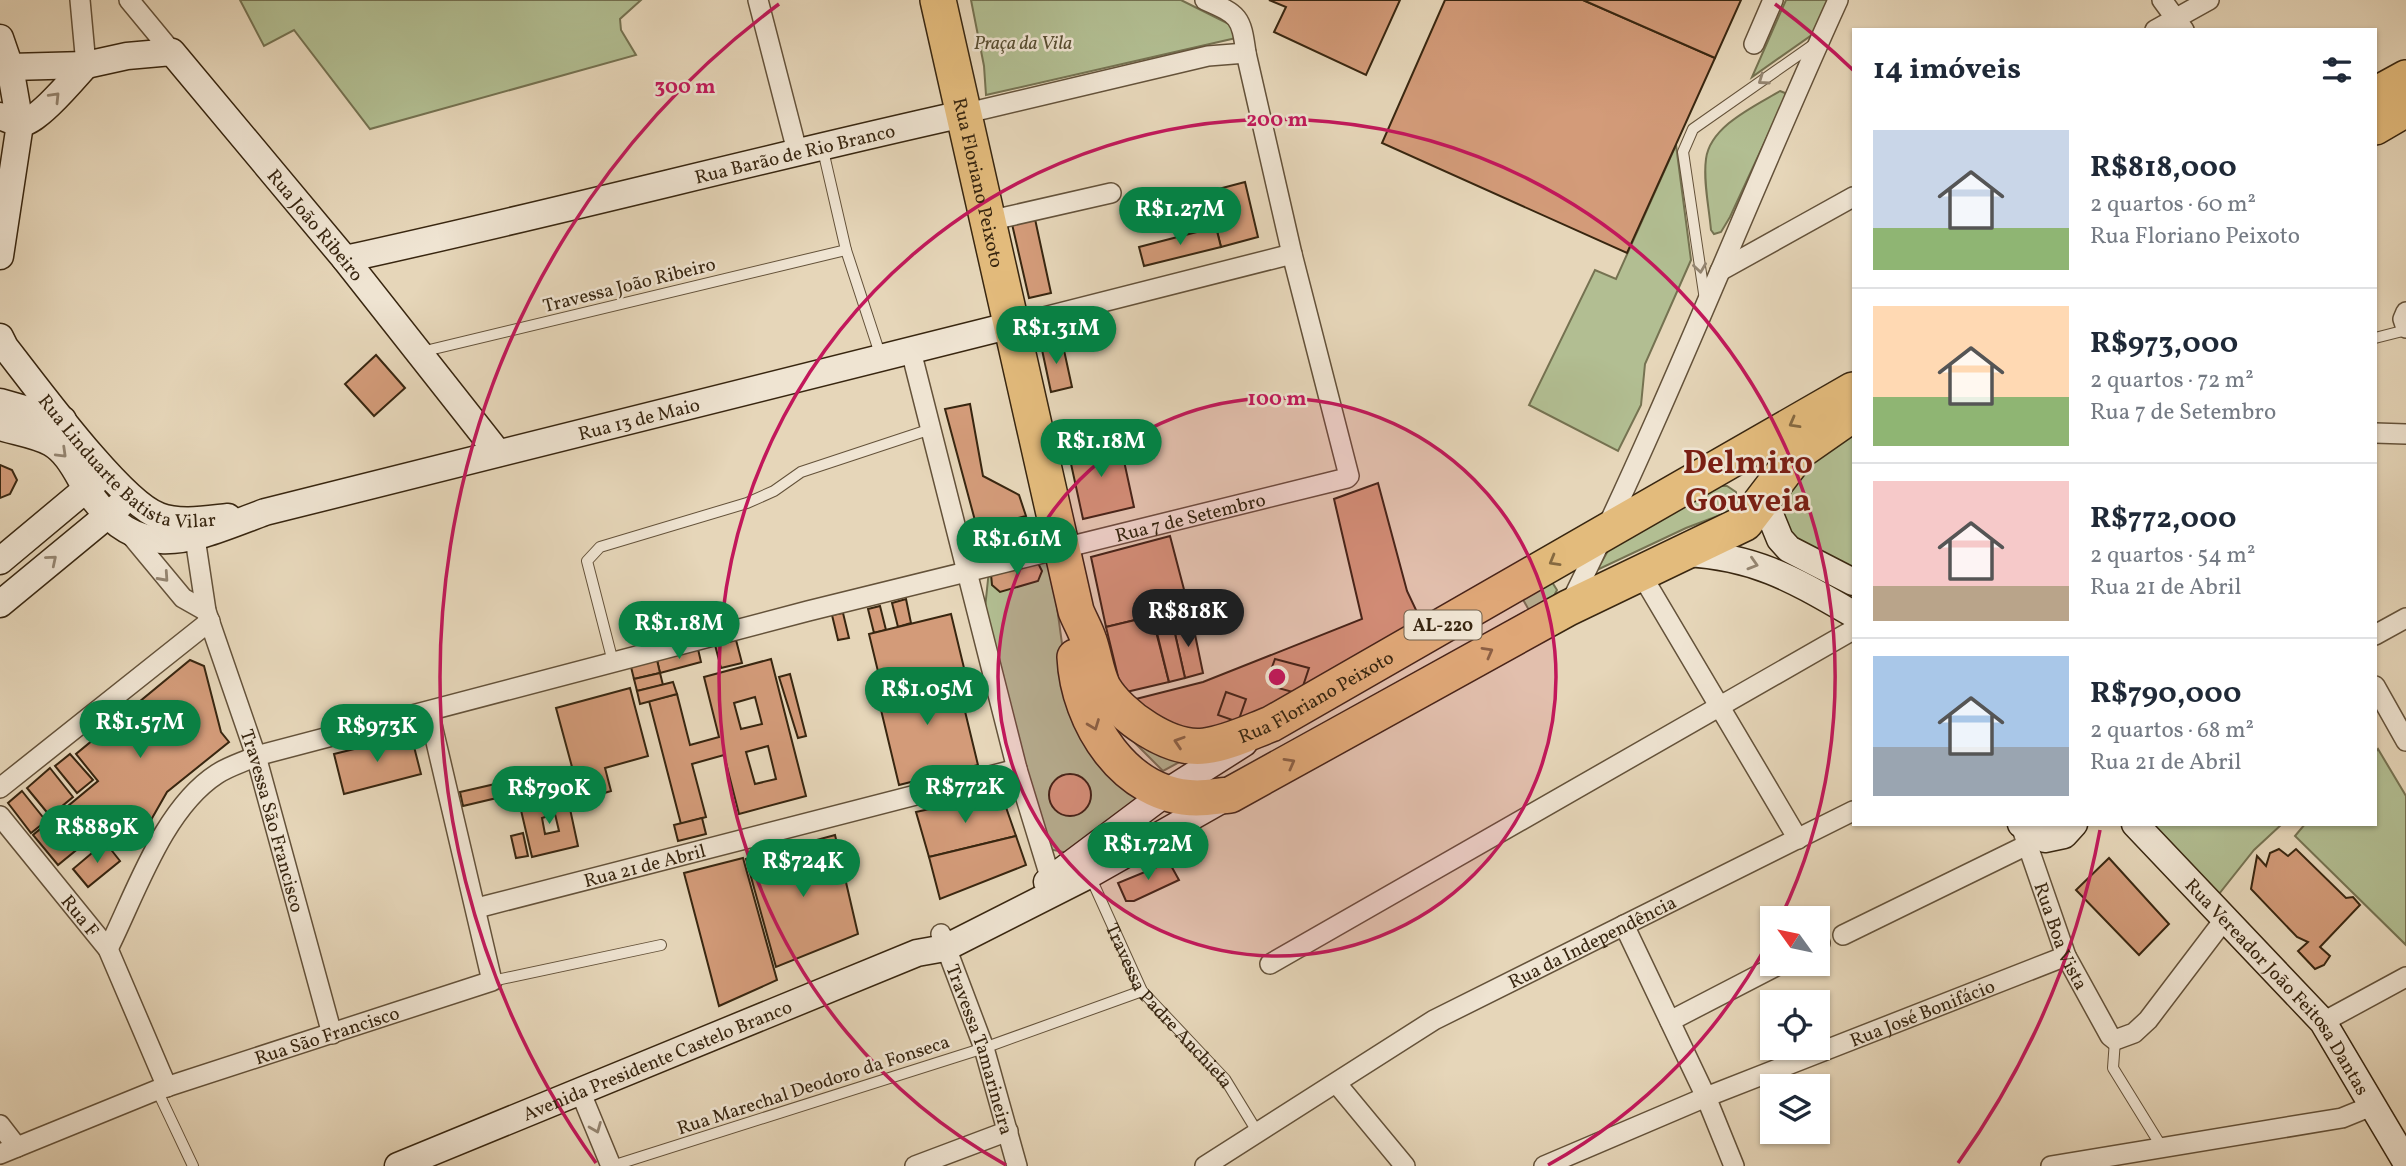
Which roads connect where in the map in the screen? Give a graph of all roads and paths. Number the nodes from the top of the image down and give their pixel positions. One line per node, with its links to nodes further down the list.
1 (80, 0): 17 (street)
2 (129, 0): 15 (street, Rua João Ribeiro)
3 (758, 0): 24 (street)
4 (938, 0): 21 (highway, Rua Floriano Peixoto)
5 (1205, 0): 16 (street)
6 (1773, 0): 14 (street)
7 (1838, 0): 13 (street)
8 (2162, 0): 10 (street)
9 (2209, 0): 10 (street)
10 (2181, 24): 11 (street)
11 (2164, 28)
12 (0, 38): 18 (street)
13 (1819, 41): 32 (street); 33 (lane, one-way to 33)
14 (1754, 44)
15 (172, 52): 17 (street); 31 (street, Rua João Ribeiro)
16 (1246, 53): 21 (street, Rua Barão de Rio Branco); 29 (street)
17 (86, 65): 18 (street); 22 (street, one-way to 17)
18 (10, 67): 22 (street)
19 (2406, 78): 20 (highway)
20 (2391, 112): 23 (street)
21 (962, 114): 24 (street, Rua Barão de Rio Branco); 27 (highway, Rua Floriano Peixoto)
22 (10, 120): 30 (street)
23 (2377, 139)
24 (809, 148): 28 (lane); 31 (street, Rua Barão de Rio Branco)
25 (1111, 193): 27 (street)
26 (1852, 198): 32 (street)
27 (988, 220): 35 (highway, Rua Floriano Peixoto)
28 (846, 250): 40 (lane, Travessa João Ribeiro); 41 (lane)
29 (1292, 254): 35 (street); 61 (street, Rua 7 de Setembro)
30 (0, 256)
31 (345, 259): 40 (street, Rua João Ribeiro)
32 (1720, 271): 33 (street)
33 (1706, 306): 58 (street)
34 (2406, 312): 36 (street)
35 (1012, 325): 39 (street, Rua 13 de Maio); 61 (highway, Rua Floriano Peixoto)
36 (2406, 329): 38 (lane)
37 (0, 337): 45 (street, Rua Linduarte Batista Vilar)
38 (2377, 337)
39 (911, 351): 41 (street, Rua 13 de Maio); 47 (street)
40 (420, 352): 50 (street, Rua João Ribeiro)
41 (881, 358): 50 (street, Rua 13 de Maio)
42 (1852, 391): 52 (highway, Rua Floriano Peixoto / AL-220, one-way to 52)
43 (0, 402): 45 (street)
44 (1852, 415): 55 (highway, AL-220 / AL-220)
45 (63, 420): 51 (street, Rua Linduarte Batista Vilar)
46 (0, 427): 53 (street, Rua Linduarte Batista Vilar, one-way to 53)
47 (931, 429): 64 (street); 76 (lane)
48 (2377, 433): 49 (street)
49 (2406, 434)
50 (498, 453): 56 (street, Rua 13 de Maio)
51 (107, 471): 53 (street); 54 (street, Rua Linduarte Batista Vilar)
52 (1697, 478): 55 (highway); 58 (highway, Rua Floriano Peixoto / AL-220)
53 (87, 489): 57 (street, Rua Linduarte Batista Vilar); 63 (street)
54 (128, 498): 56 (street, Rua Linduarte Batista Vilar); 57 (street)
55 (1764, 500): 62 (highway, AL-220 / AL-220); 66 (street)
56 (265, 512): 60 (street, Rua Linduarte Batista Vilar)
57 (106, 516): 59 (street, Rua Linduarte Batista Vilar); 67 (street, one-way to 57)
58 (1606, 531): 68 (street); 75 (highway, Rua Floriano Peixoto / AL-220, one-way to 75)
59 (129, 533): 60 (street, Rua Linduarte Batista Vilar); 71 (street, one-way to 71)
60 (195, 538): 71 (street, Travessa São Francisco)
61 (1062, 549): 64 (street, Rua 7 de Setembro); 69 (highway, Rua Floriano Peixoto)
62 (1686, 553): 65 (highway, AL-220 / AL-220); 70 (street, one-way to 70)
63 (0, 561)
64 (965, 572): 76 (street, Rua 7 de Setembro); 84 (street)
65 (1641, 574): 68 (highway, AL-220 / AL-220); 79 (street)
66 (1852, 581)
67 (0, 604)
68 (1568, 608): 78 (highway, AL-220 / AL-220, one-way to 68)
69 (1076, 611): 81 (highway, Rua Floriano Peixoto / AL-220, one-way to 69); 86 (highway, Rua Floriano Peixoto / AL-220, one-way to 86)
70 (1852, 613)
71 (209, 616): 83 (street, Travessa São Francisco); 85 (street)
72 (2406, 618): 74 (street)
73 (1852, 631): 79 (street)
74 (2377, 634)
75 (1385, 657): 78 (highway); 81 (highway, Rua Floriano Peixoto / AL-220)
76 (613, 662): 80 (street, Rua 7 de Setembro)
77 (2377, 690): 82 (street)
78 (1406, 697): 87 (highway, AL-220 / AL-220, one-way to 78)
79 (1719, 708): 93 (street); 104 (street)
80 (429, 712): 83 (street, Rua 7 de Setembro); 96 (street)
81 (1271, 724): 86 (street, Avenida Presidente Castelo Branco)
82 (2406, 741)
83 (256, 756): 102 (street, Rua F); 111 (street, Travessa São Francisco)
84 (1017, 769): 95 (street); 96 (street, Rua 21 de Abril)
85 (0, 788)
86 (1167, 792): 87 (highway, Rua Floriano Peixoto / AL-220); 95 (street, Avenida Presidente Castelo Branco)
87 (1230, 795): 94 (street, Avenida Presidente Castelo Branco)
88 (1852, 812): 93 (street, Rua da Independência)
89 (0, 816): 102 (street, Rua F)
90 (2072, 826): 92 (street)
91 (2137, 826): 97 (street, Rua Vereador João Feitosa Dantas)
92 (2023, 832): 99 (street); 103 (street, Rua Boa Vista)
93 (1798, 839): 98 (street, Rua da Independência)
94 (1089, 875): 100 (street, Avenida Presidente Castelo Branco); 108 (lane, Travessa Padre Anchieta)
95 (1052, 880): 100 (street, Avenida Presidente Castelo Branco)
96 (477, 908): 107 (street)
97 (2224, 920): 110 (street, Rua Vereador João Feitosa Dantas); 112 (street)
98 (1624, 925): 109 (street); 114 (street, Rua da Independência)
99 (1843, 935)
100 (943, 941): 113 (street, Travessa Tamarineira); 116 (street, Avenida Presidente Castelo Branco)
101 (661, 945): 107 (lane, Rua São Francisco)
102 (108, 949): 115 (street, Rua F)
103 (2066, 956): 112 (street, Rua Boa Vista); 117 (street, Rua José Bonifácio)
104 (1270, 964)
105 (1760, 974): 109 (street)
106 (2406, 977): 110 (street)
107 (492, 981): 111 (street, Rua São Francisco)
108 (1142, 991): 113 (lane, Rua Marechal Deodoro da Fonseca); 121 (lane, Travessa Padre Anchieta)
109 (1670, 1021): 117 (street)
110 (2323, 1022): 118 (street, Rua Vereador João Feitosa Dantas)
111 (332, 1034): 115 (street, Rua São Francisco)
112 (2115, 1040): 122 (lane)
113 (984, 1048): 120 (street, Travessa Tamarineira); 127 (lane, Rua Marechal Deodoro da Fonseca)
114 (1337, 1084): 121 (street, Rua da Independência); 131 (street)
115 (162, 1088): 123 (street, Rua São Francisco); 125 (lane)
116 (580, 1091): 126 (street, Avenida Presidente Castelo Branco); 127 (street, one-way to 127)
117 (1706, 1097): 132 (street, Rua José Bonifácio); 133 (street)
118 (2374, 1105): 122 (street); 124 (street, Rua Vereador João Feitosa Dantas)
119 (0, 1125): 123 (street)
120 (1008, 1131): 128 (street); 129 (street, Travessa Tamarineira)
121 (1258, 1133): 130 (street, Rua da Independência)
122 (2163, 1149): 134 (street)
123 (9, 1151)
124 (2406, 1162)
125 (193, 1166)
126 (398, 1166)
127 (612, 1166)
128 (915, 1166)
129 (1017, 1166)
130 (1205, 1166)
131 (1405, 1166)
132 (1544, 1166)
133 (1734, 1166)
134 (2052, 1166)

